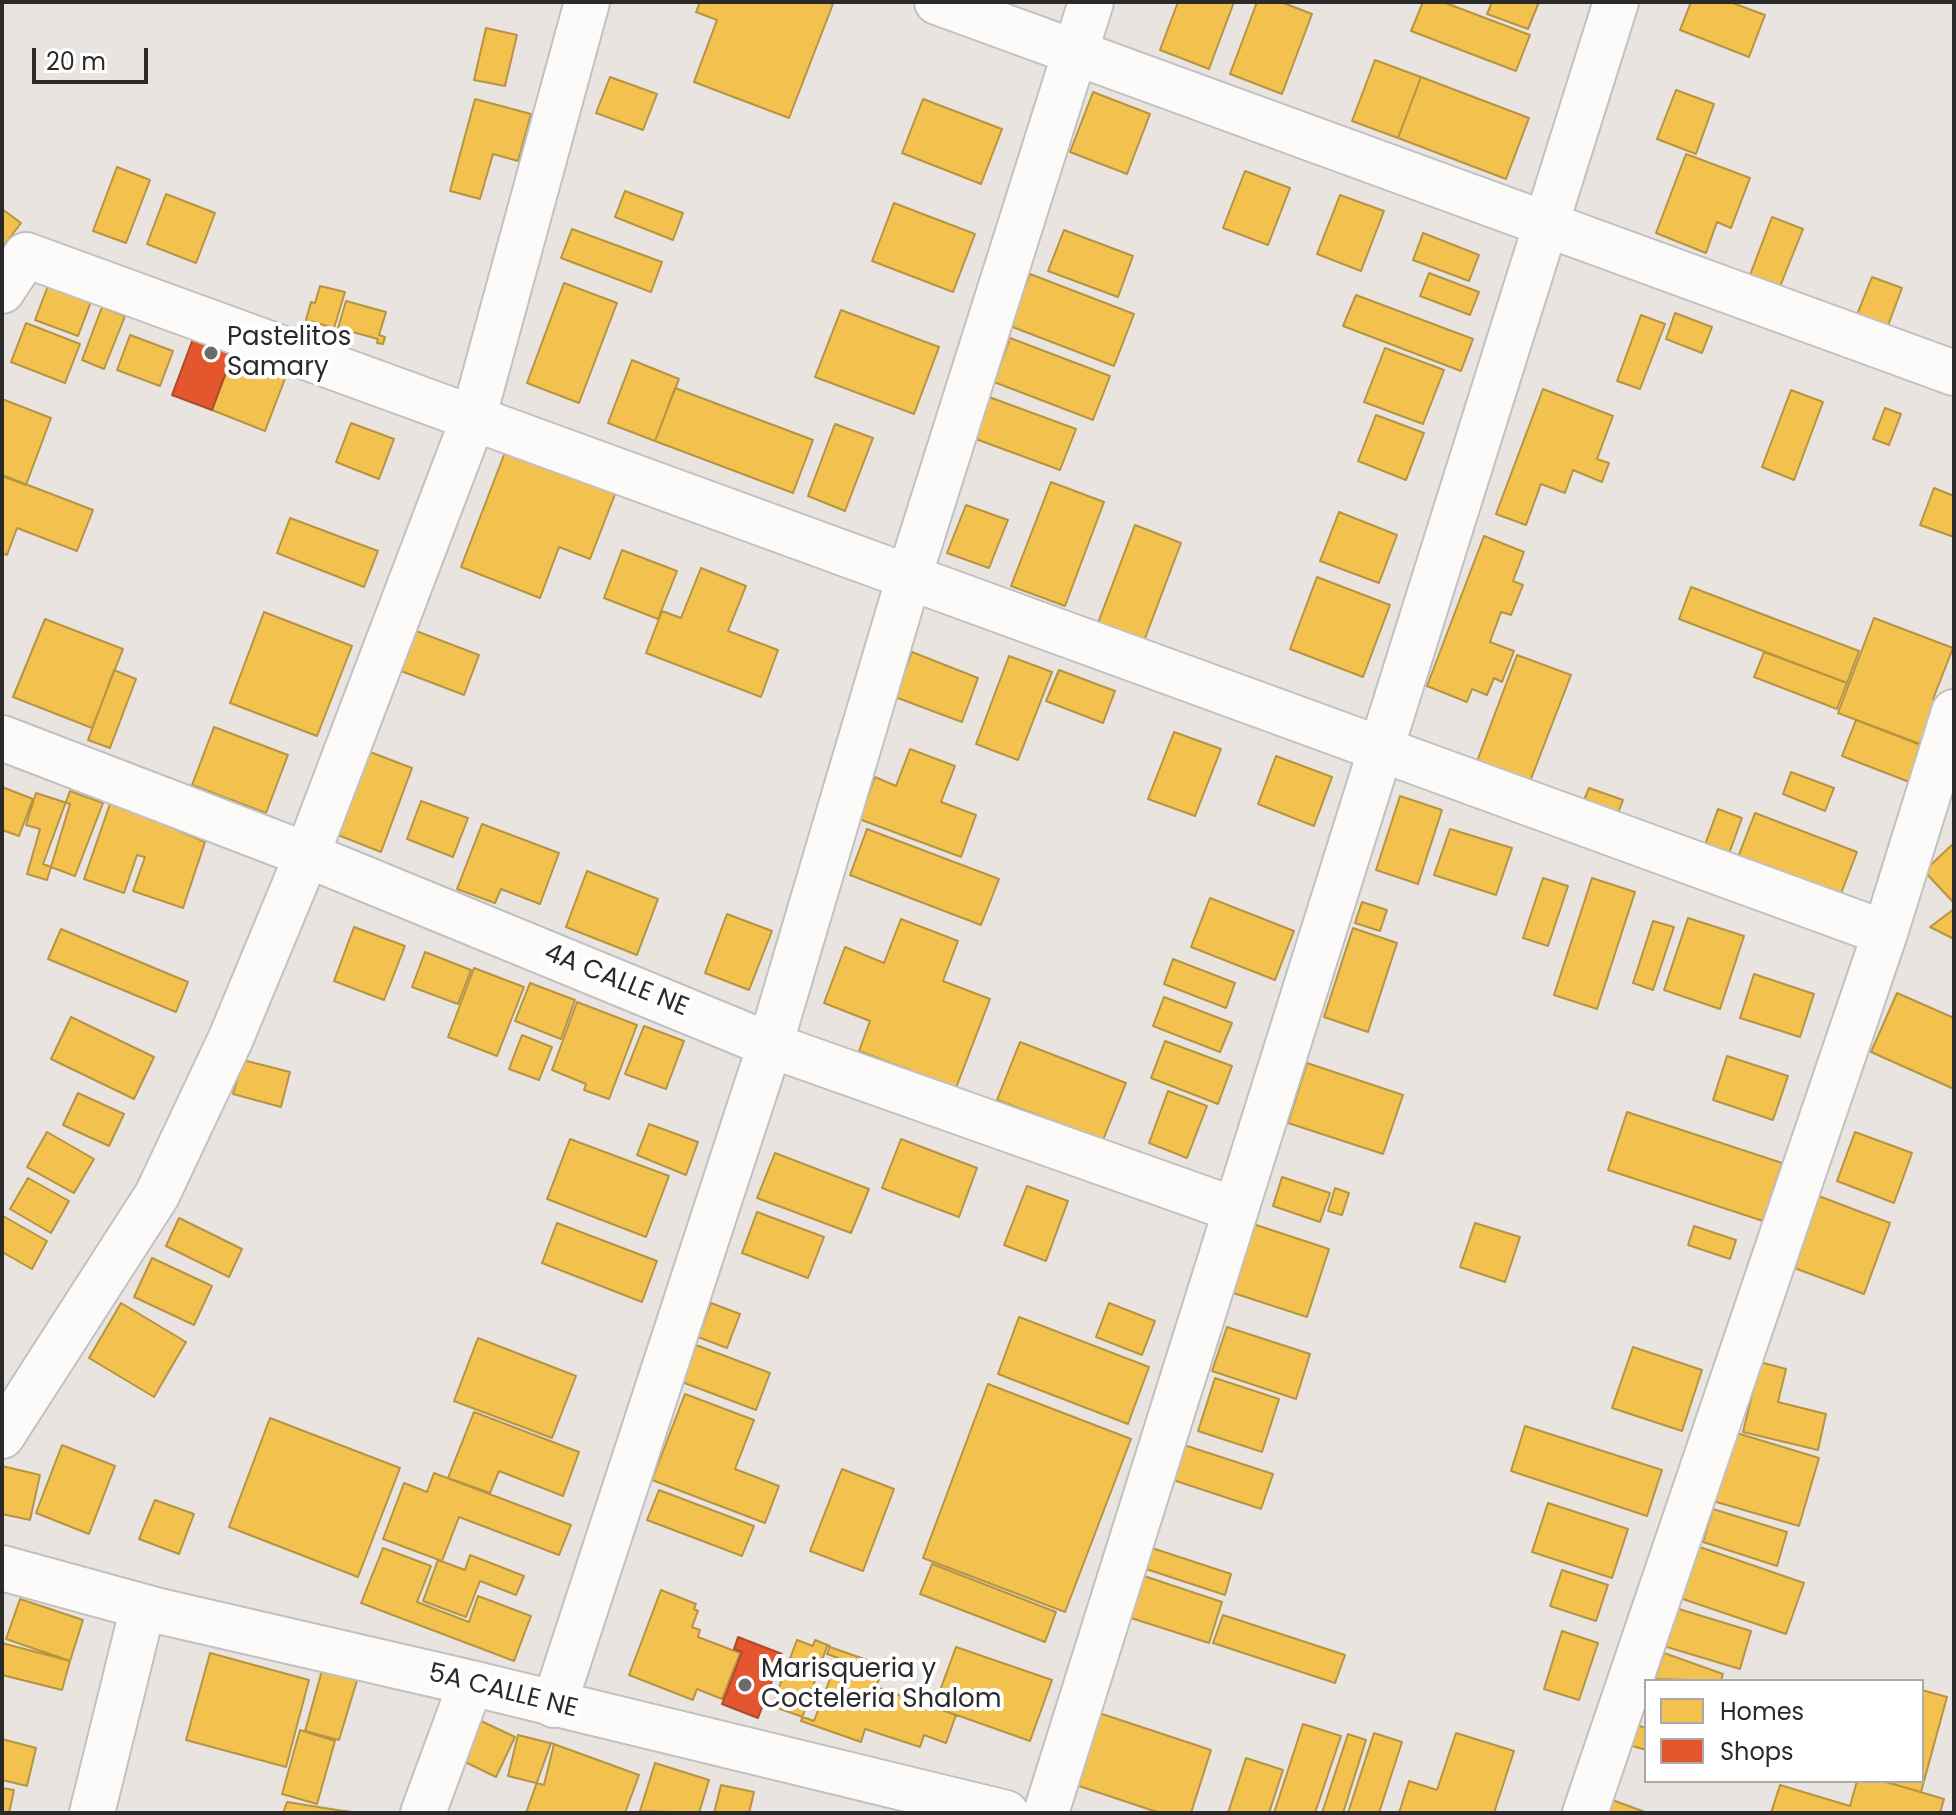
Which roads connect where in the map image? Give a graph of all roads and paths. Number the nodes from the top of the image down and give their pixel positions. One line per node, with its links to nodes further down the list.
1 (587, 2): 9 (street)
2 (937, 2): 5 (street)
3 (1091, 2): 5 (street)
4 (1616, 2): 6 (street)
5 (1074, 52): 6 (street); 10 (street)
6 (1546, 224): 8 (street); 13 (street)
7 (2, 291): 9 (street)
8 (1954, 373)
9 (473, 419): 10 (street); 15 (street)
10 (909, 577): 13 (street); 17 (street)
11 (1954, 712): 14 (street)
12 (2, 738): 15 (street, 4A CALLE NE)
13 (1381, 750): 16 (street); 18 (street)
14 (1946, 766): 16 (street)
15 (307, 855): 17 (street, 4A CALLE NE); 19 (street)
16 (1885, 933): 28 (street)
17 (770, 1045): 18 (street, 4A CALLE NE); 23 (street)
18 (1236, 1210): 27 (street)
19 (2, 1436)
20 (2, 1568): 21 (street, 5A CALLE NE)
21 (143, 1607): 22 (street, 5A CALLE NE); 24 (street)
22 (471, 1683): 23 (street, 5A CALLE NE); 25 (street)
23 (554, 1705): 26 (street, 5A CALLE NE)
24 (92, 1813)
25 (423, 1813)
26 (1006, 1813)
27 (1046, 1813)
28 (1585, 1813)

